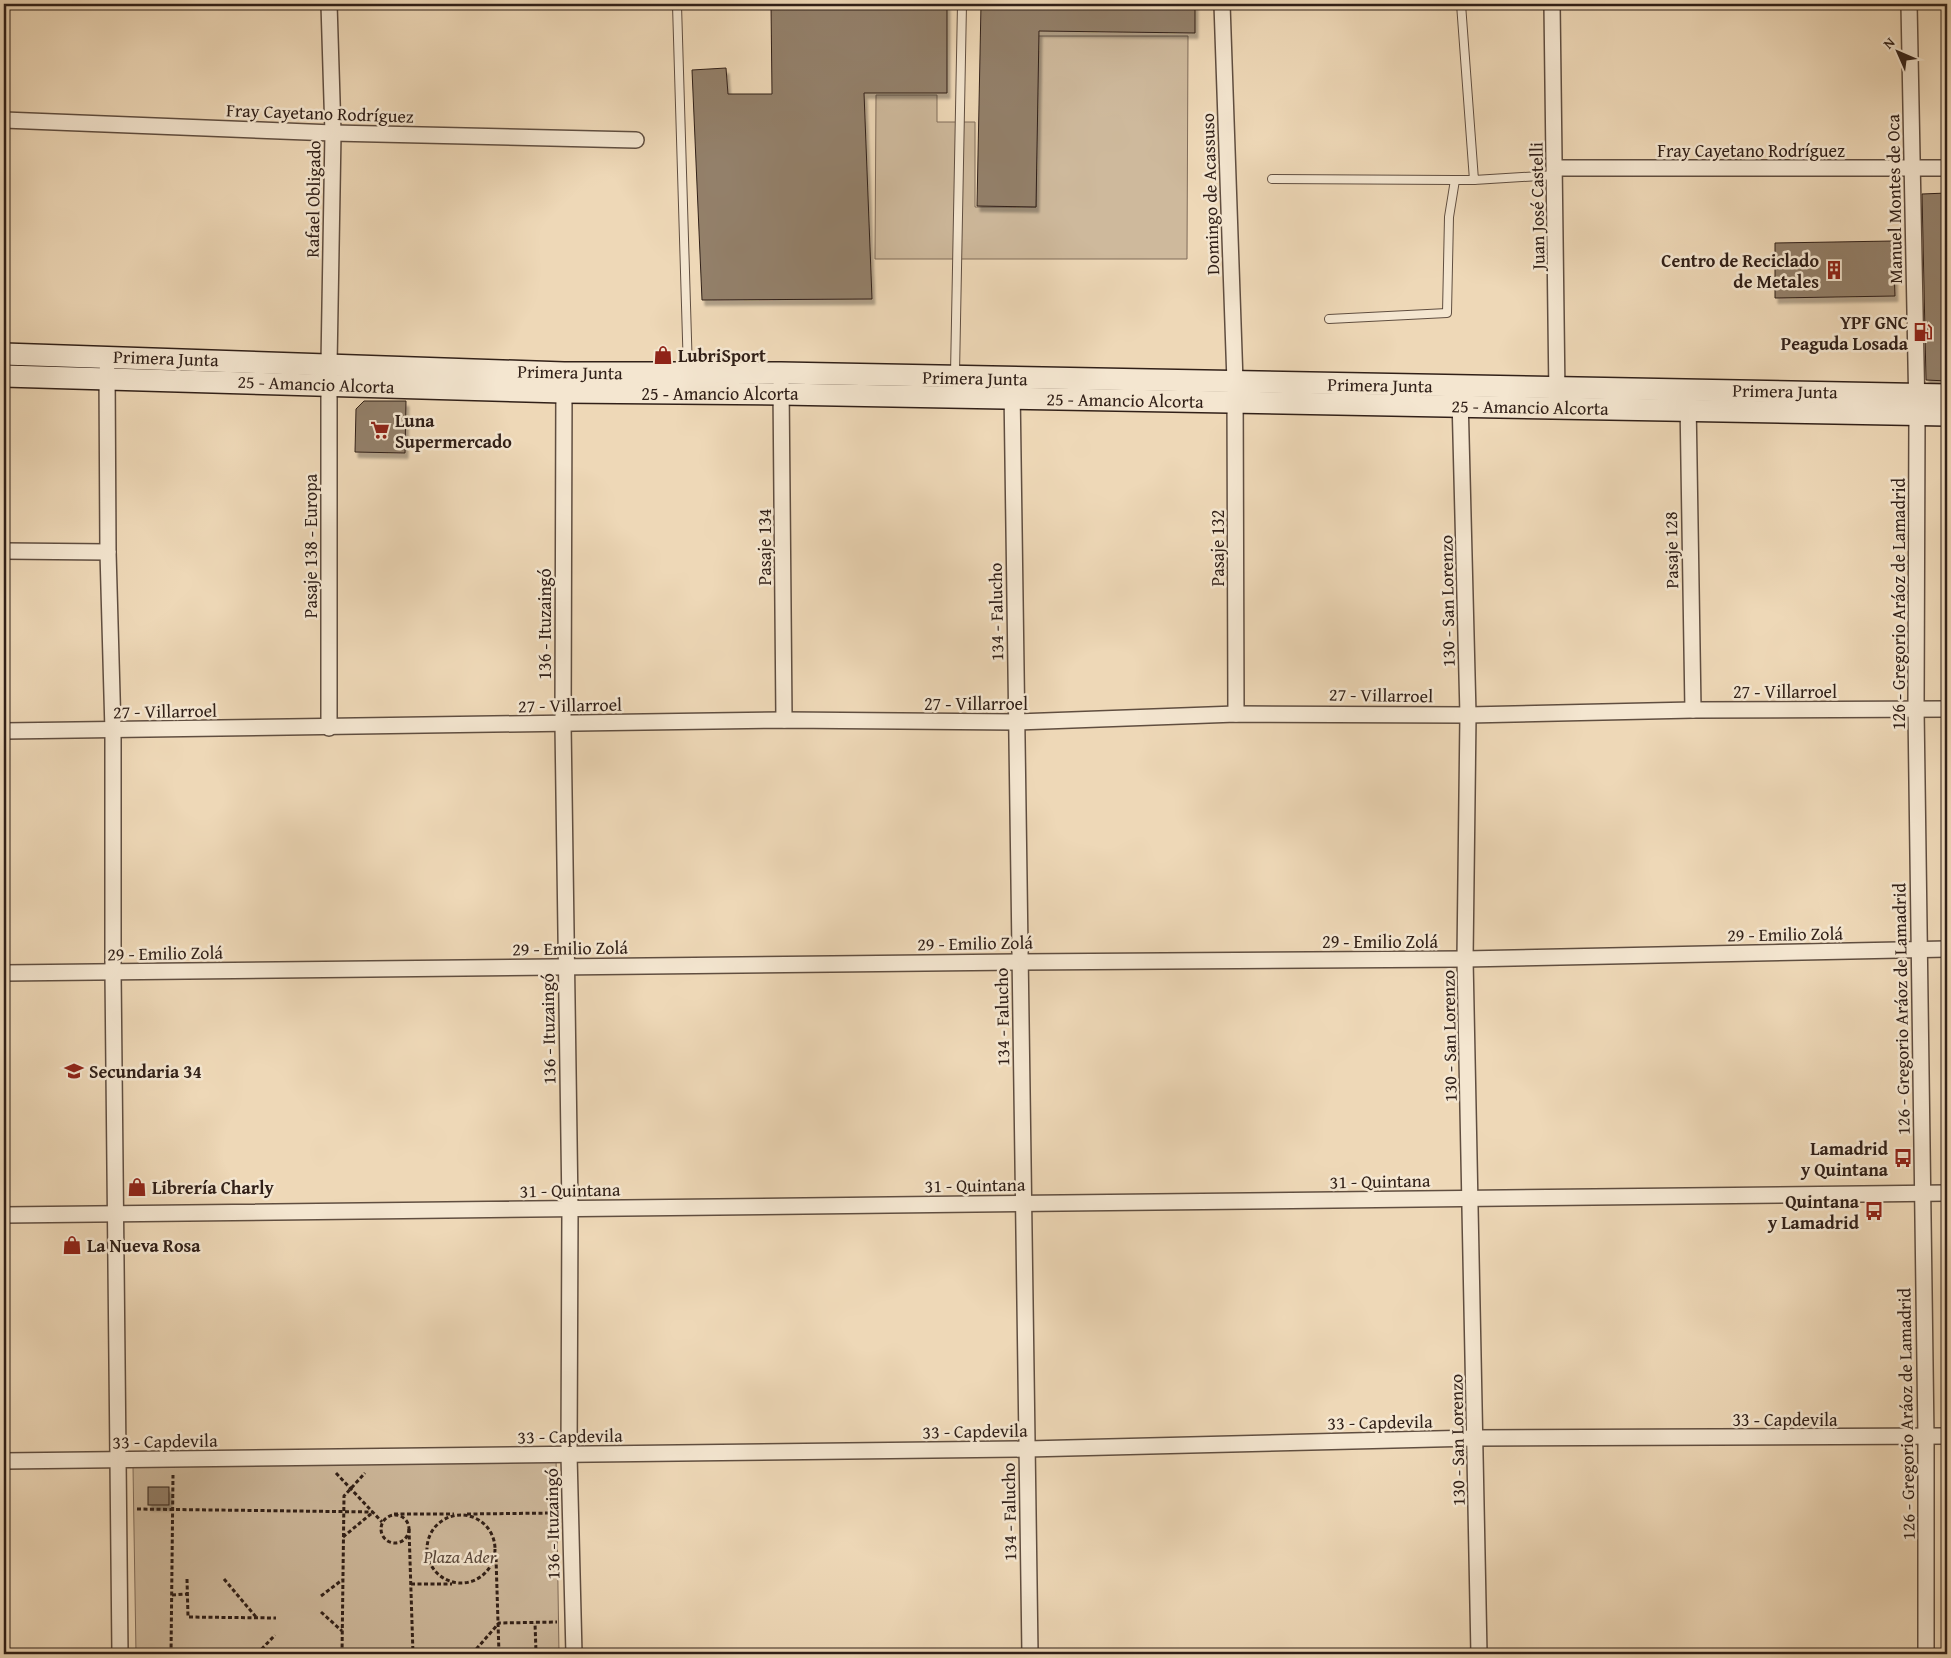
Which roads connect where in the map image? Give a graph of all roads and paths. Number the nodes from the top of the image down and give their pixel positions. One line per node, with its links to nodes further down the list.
1 (329, 4): 9 (street, Rafael Obligado)
2 (962, 4): 23 (lane)
3 (1222, 4): 28 (street, Domingo de Acassuso)
4 (1461, 4): 16 (lane)
5 (1552, 4): 13 (street, Juan José Castelli)
6 (1909, 4): 11 (street, Manuel Montes de Oca)
7 (677, 5): 20 (lane)
8 (4, 120): 9 (street, Fray Cayetano Rodríguez)
9 (333, 133): 10 (street, Fray Cayetano Rodríguez); 21 (street, Rafael Obligado)
10 (636, 140)
11 (1912, 168): 12 (street, Fray Cayetano Rodríguez); 13 (street, Fray Cayetano Rodríguez); 33 (street, Manuel Montes de Oca)
12 (1947, 168)
13 (1556, 172): 16 (lane); 31 (street, Juan José Castelli)
14 (1272, 179): 15 (lane)
15 (1455, 180): 16 (lane); 17 (lane)
16 (1474, 180)
17 (1329, 318)
18 (4, 354): 19 (main road, Primera Junta)
19 (108, 356): 21 (main road, Primera Junta); 24 (street)
20 (688, 372): 25 (main road, Primera Junta); 26 (main road, Primera Junta)
21 (329, 374): 24 (main road, 25 - Amancio Alcorta); 25 (main road, 25 - Amancio Alcorta); 45 (street, Pasaje 138 - Europa)
22 (4, 376): 24 (main road, 25 - Amancio Alcorta)
23 (954, 377): 26 (main road, Primera Junta); 27 (main road, Primera Junta)
24 (107, 378): 36 (street)
25 (564, 383): 26 (main road, 25 - Amancio Alcorta); 44 (street, 136 - Ituzaingó)
26 (781, 383): 27 (main road, 25 - Amancio Alcorta); 42 (street, Pasaje 134)
27 (1012, 388): 28 (main road, Primera Junta); 43 (street, 134 - Falucho)
28 (1235, 392): 30 (main road, Primera Junta); 40 (street, Pasaje 132)
29 (1947, 394): 33 (main road, Primera Junta)
30 (1460, 396): 31 (main road, Primera Junta); 41 (street, 130 - San Lorenzo)
31 (1557, 398): 32 (main road, Primera Junta)
32 (1688, 400): 33 (main road, Primera Junta); 38 (street, Pasaje 128)
33 (1916, 404): 34 (main road); 39 (street, 126 - Gregorio Aráoz de Lamadrid)
34 (1947, 415)
35 (4, 551): 36 (street)
36 (108, 552): 47 (street)
37 (1947, 709): 39 (street, 27 - Villarroel)
38 (1692, 710): 39 (street, 27 - Villarroel); 41 (street, 27 - Villarroel)
39 (1916, 710): 49 (street, 126 - Gregorio Aráoz de Lamadrid)
40 (1236, 714): 41 (street, 27 - Villarroel); 43 (street, 27 - Villarroel)
41 (1468, 715): 50 (street, 130 - San Lorenzo)
42 (784, 720): 43 (street, 27 - Villarroel); 44 (street, 27 - Villarroel)
43 (1017, 722): 51 (street, 134 - Falucho)
44 (563, 724): 45 (street, 27 - Villarroel); 52 (street, 136 - Ituzaingó)
45 (329, 728): 47 (street, 27 - Villarroel)
46 (4, 731): 47 (street, 27 - Villarroel)
47 (113, 731): 53 (street)
48 (1947, 949): 49 (street, 29 - Emilio Zolá)
49 (1919, 950): 50 (street, 29 - Emilio Zolá); 56 (street, 126 - Gregorio Aráoz de Lamadrid)
50 (1465, 959): 51 (street, 29 - Emilio Zolá); 57 (street, 130 - San Lorenzo)
51 (1020, 962): 52 (street, 29 - Emilio Zolá); 58 (street, 134 - Falucho)
52 (566, 967): 53 (street, 29 - Emilio Zolá); 59 (street, 136 - Ituzaingó)
53 (113, 972): 54 (street, 29 - Emilio Zolá); 60 (street)
54 (4, 974)
55 (1947, 1193): 56 (street, 31 - Quintana)
56 (1922, 1194): 57 (street, 31 - Quintana); 63 (street, 126 - Gregorio Aráoz de Lamadrid)
57 (1472, 1198): 58 (street, 31 - Quintana); 64 (street, 130 - San Lorenzo)
58 (1024, 1204): 59 (street, 31 - Quintana); 65 (street, 134 - Falucho)
59 (570, 1209): 60 (street, 31 - Quintana); 66 (street, 136 - Ituzaingó)
60 (115, 1214): 61 (street, 31 - Quintana); 67 (street)
61 (4, 1215)
62 (1947, 1436): 63 (street, 33 - Capdevila)
63 (1926, 1437): 64 (street, 33 - Capdevila); 111 (street, 126 - Gregorio Aráoz de Lamadrid)
64 (1475, 1438): 65 (street, 33 - Capdevila); 110 (street, 130 - San Lorenzo)
65 (1027, 1449): 66 (street, 33 - Capdevila); 109 (street, 134 - Falucho)
66 (569, 1455): 67 (street, 33 - Capdevila); 95 (street, 136 - Ituzaingó)
67 (119, 1460): 68 (street, 33 - Capdevila); 100 (street)
68 (4, 1461)
69 (173, 1466): 74 (path)
70 (369, 1468): 72 (path)
71 (332, 1469): 72 (path)
72 (350, 1488): 75 (path); 76 (path)
73 (137, 1509): 74 (path)
74 (173, 1510): 75 (path); 90 (path)
75 (343, 1512): 76 (path); 82 (path)
76 (373, 1512): 80 (path); 82 (path)
77 (557, 1513): 79 (path)
78 (394, 1514): 79 (path); 80 (path); 81 (path)
79 (459, 1514): 83 (path); 88 (path)
80 (382, 1522): 81 (path)
81 (409, 1529): 87 (path)
82 (343, 1537): 86 (path)
83 (496, 1550): 88 (path); 96 (path)
84 (187, 1579): 89 (path)
85 (224, 1579): 93 (path)
86 (343, 1580): 91 (path); 98 (path)
87 (411, 1584): 88 (path); 104 (path)
88 (458, 1584)
89 (188, 1594): 90 (path); 93 (path)
90 (172, 1595): 101 (path)
91 (321, 1596)
92 (321, 1612): 98 (path)
93 (257, 1617): 94 (path)
94 (276, 1618)
95 (572, 1622): 97 (path); 108 (street, 136 - Ituzaingó)
96 (499, 1623): 97 (path); 105 (path); 106 (path)
97 (535, 1623): 107 (path)
98 (342, 1632): 103 (path)
99 (275, 1635): 102 (path)
100 (120, 1654)
101 (171, 1654)
102 (257, 1654)
103 (342, 1654)
104 (413, 1654)
105 (472, 1654)
106 (499, 1654)
107 (533, 1654)
108 (574, 1654)
109 (1030, 1654)
110 (1479, 1654)
111 (1926, 1654)

